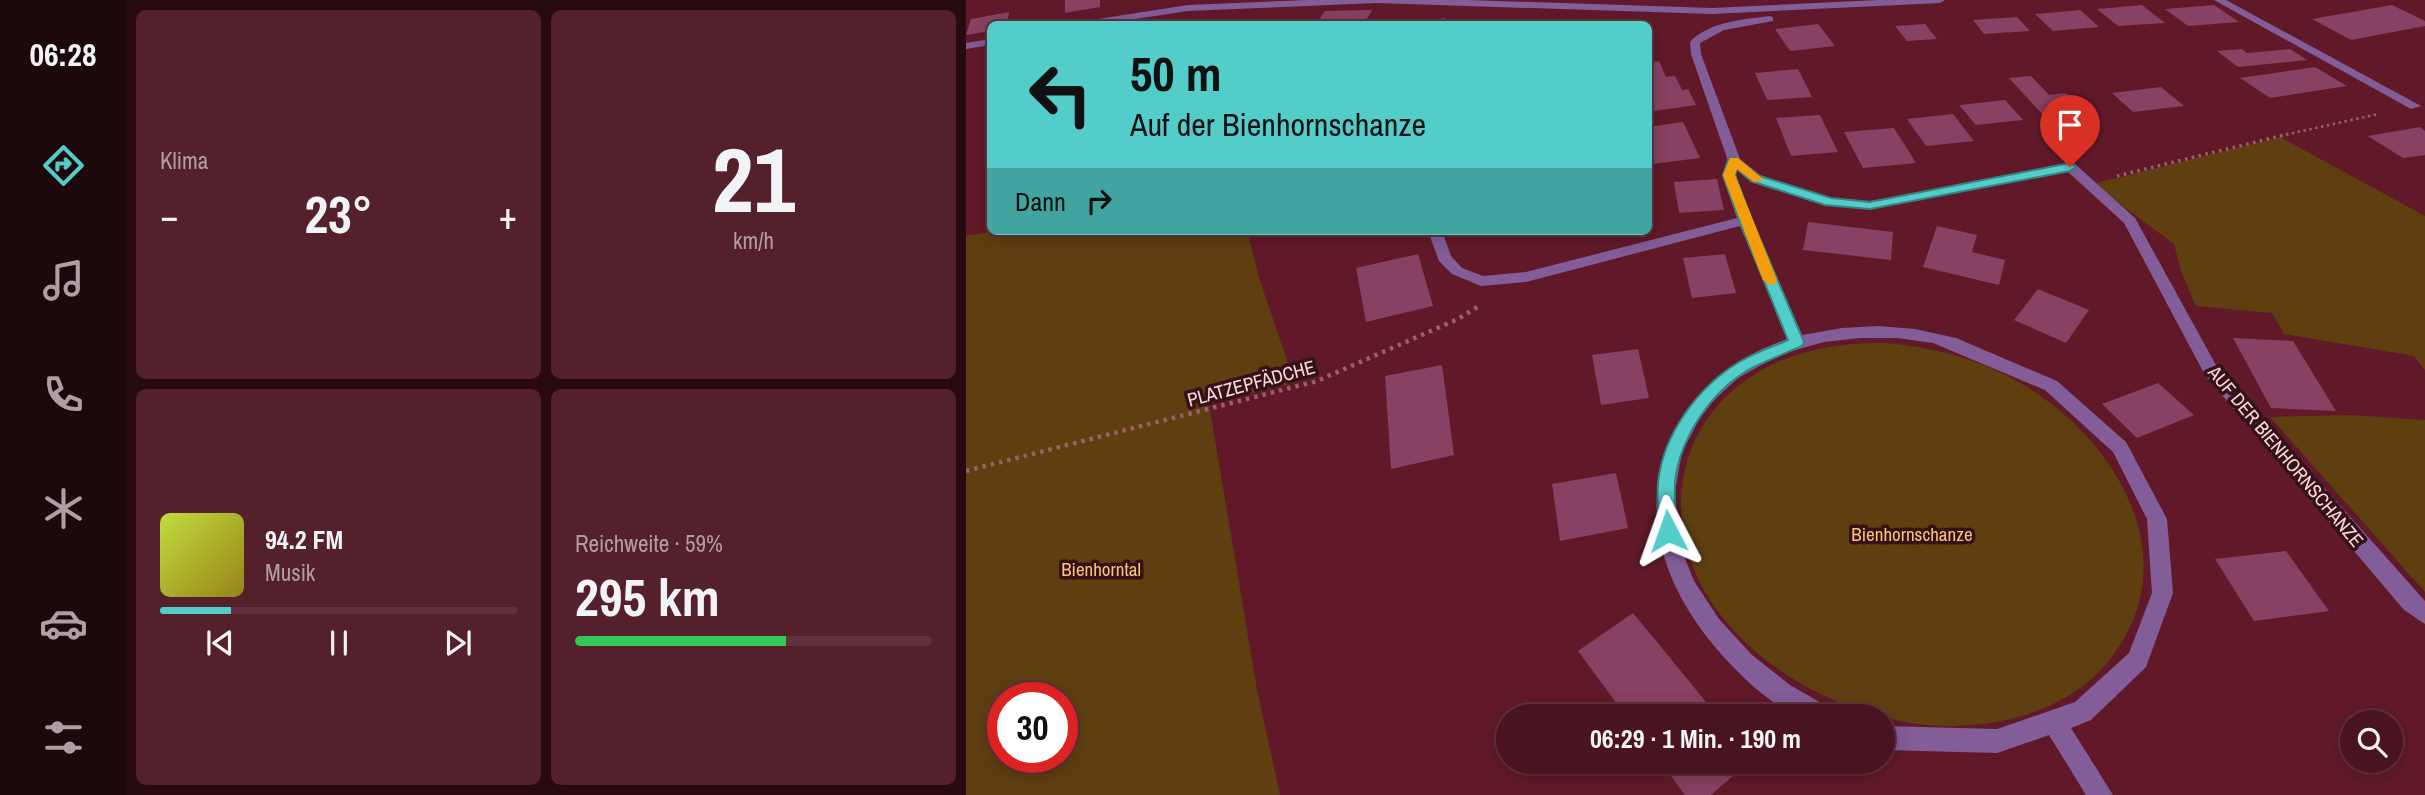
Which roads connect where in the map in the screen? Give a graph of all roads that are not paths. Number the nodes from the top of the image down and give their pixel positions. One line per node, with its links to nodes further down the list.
1 (1940, 0): 3 (street)
2 (2219, 0): 7 (street)
3 (1787, 9): 4 (street); 8 (street)
4 (1104, 21)
5 (987, 42): 6 (street)
6 (966, 46)
7 (2416, 106)
8 (1734, 160): 9 (street); 12 (street, AUF DER BIENHORNSCHANZE)
9 (1745, 220): 10 (street); 11 (street)
10 (1437, 235)
11 (1797, 342): 13 (street); 14 (street)
12 (2425, 614)
13 (1802, 704)
14 (2058, 729): 15 (street); 16 (street)
15 (1895, 740)
16 (2100, 795)

